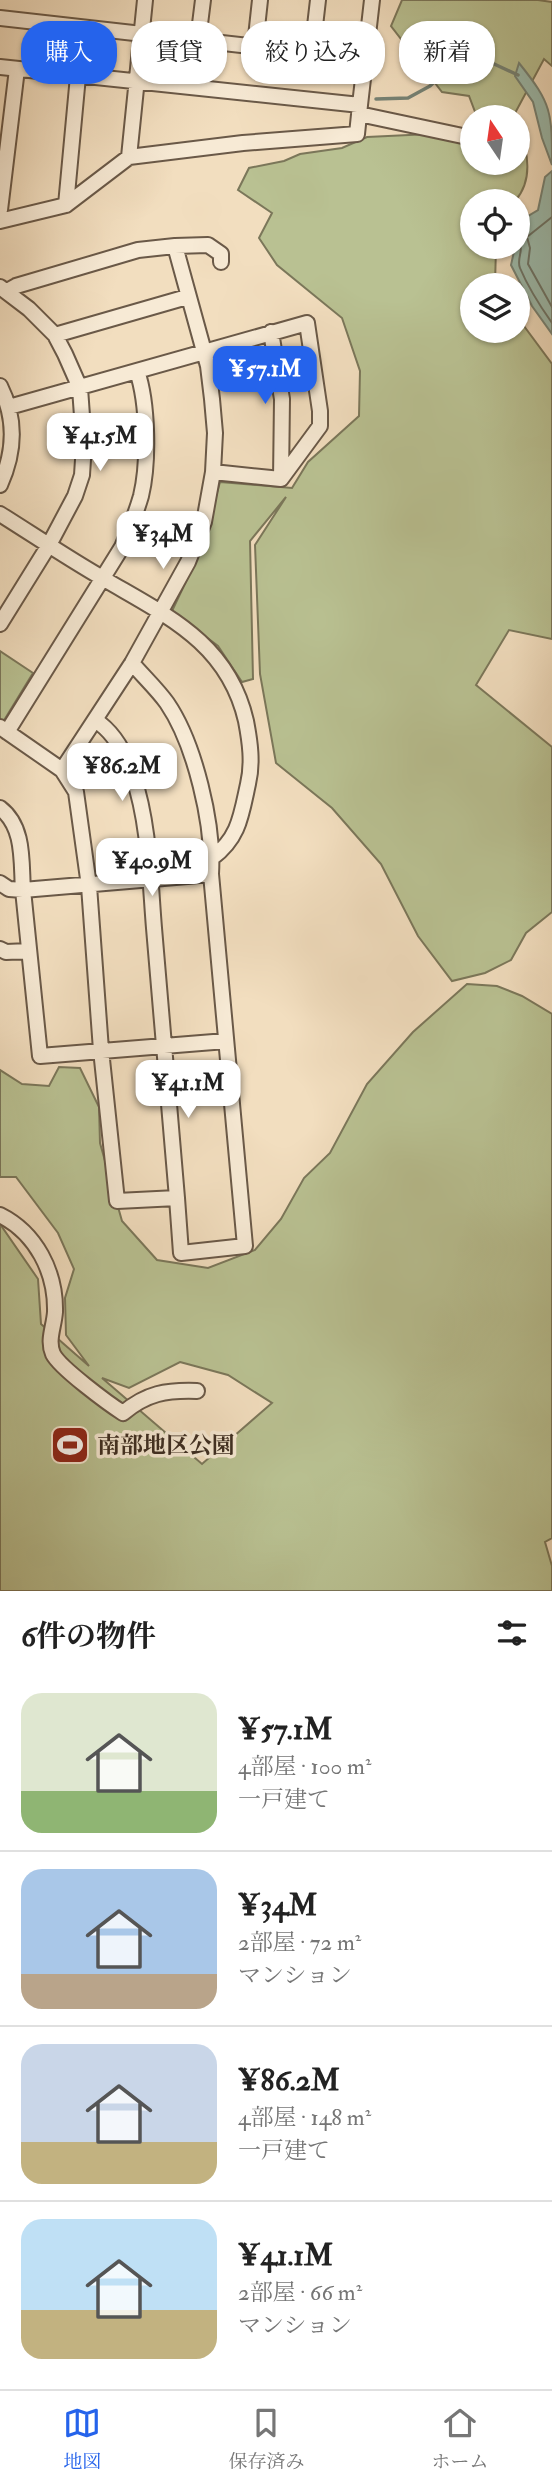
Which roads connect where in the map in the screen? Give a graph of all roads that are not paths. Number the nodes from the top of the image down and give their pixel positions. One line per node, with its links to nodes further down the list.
1 (145, 0): 7 (street)
2 (203, 0): 8 (street)
3 (260, 0): 9 (street)
4 (318, 0): 10 (street)
5 (372, 0): 11 (street)
6 (0, 18): 12 (street)
7 (143, 21)
8 (200, 21)
9 (258, 21)
10 (316, 21)
11 (370, 21)
12 (131, 32)
13 (0, 67): 14 (street)
14 (16, 69): 15 (street); 22 (street)
15 (21, 70)
16 (77, 84): 24 (street)
17 (137, 84): 23 (street)
18 (154, 84): 20 (street)
19 (362, 84): 20 (street)
20 (360, 109): 21 (street); 23 (street)
21 (460, 135)
22 (4, 144): 25 (street)
23 (129, 158): 24 (street)
24 (66, 205): 26 (street)
25 (0, 210)
26 (0, 221)
27 (175, 246): 28 (street); 29 (street); 30 (street)
28 (221, 262)
29 (4, 289): 32 (street)
30 (187, 296): 32 (street); 33 (street)
31 (271, 332): 33 (street); 39 (street); 39 (street)
32 (55, 335): 36 (street)
33 (203, 351): 34 (street); 38 (street)
34 (137, 371): 36 (street); 43 (street)
35 (0, 386): 37 (street)
36 (80, 388): 37 (street); 42 (street)
37 (9, 407): 40 (street)
38 (213, 472): 39 (street); 44 (street)
39 (281, 479)
40 (0, 485)
41 (0, 514): 42 (street)
42 (49, 545): 43 (street); 45 (street)
43 (102, 578): 44 (street); 48 (street)
44 (160, 612): 46 (street); 51 (street)
45 (0, 624)
46 (132, 663): 47 (street); 51 (street)
47 (95, 720): 49 (street); 53 (street)
48 (4, 730): 49 (street)
49 (62, 770): 55 (street)
50 (0, 808): 56 (street)
51 (212, 859): 52 (street)
52 (211, 874): 53 (street); 59 (street)
53 (150, 880): 55 (street); 60 (street)
54 (0, 883): 56 (street)
55 (89, 886): 56 (street); 61 (street)
56 (23, 890): 58 (street)
57 (0, 949): 58 (street)
58 (29, 951): 61 (street)
59 (226, 1041): 60 (street); 62 (street)
60 (164, 1045): 61 (street); 62 (street)
61 (102, 1050): 62 (street)
62 (177, 1198)
63 (0, 1215): 64 (street)
64 (197, 1391)

